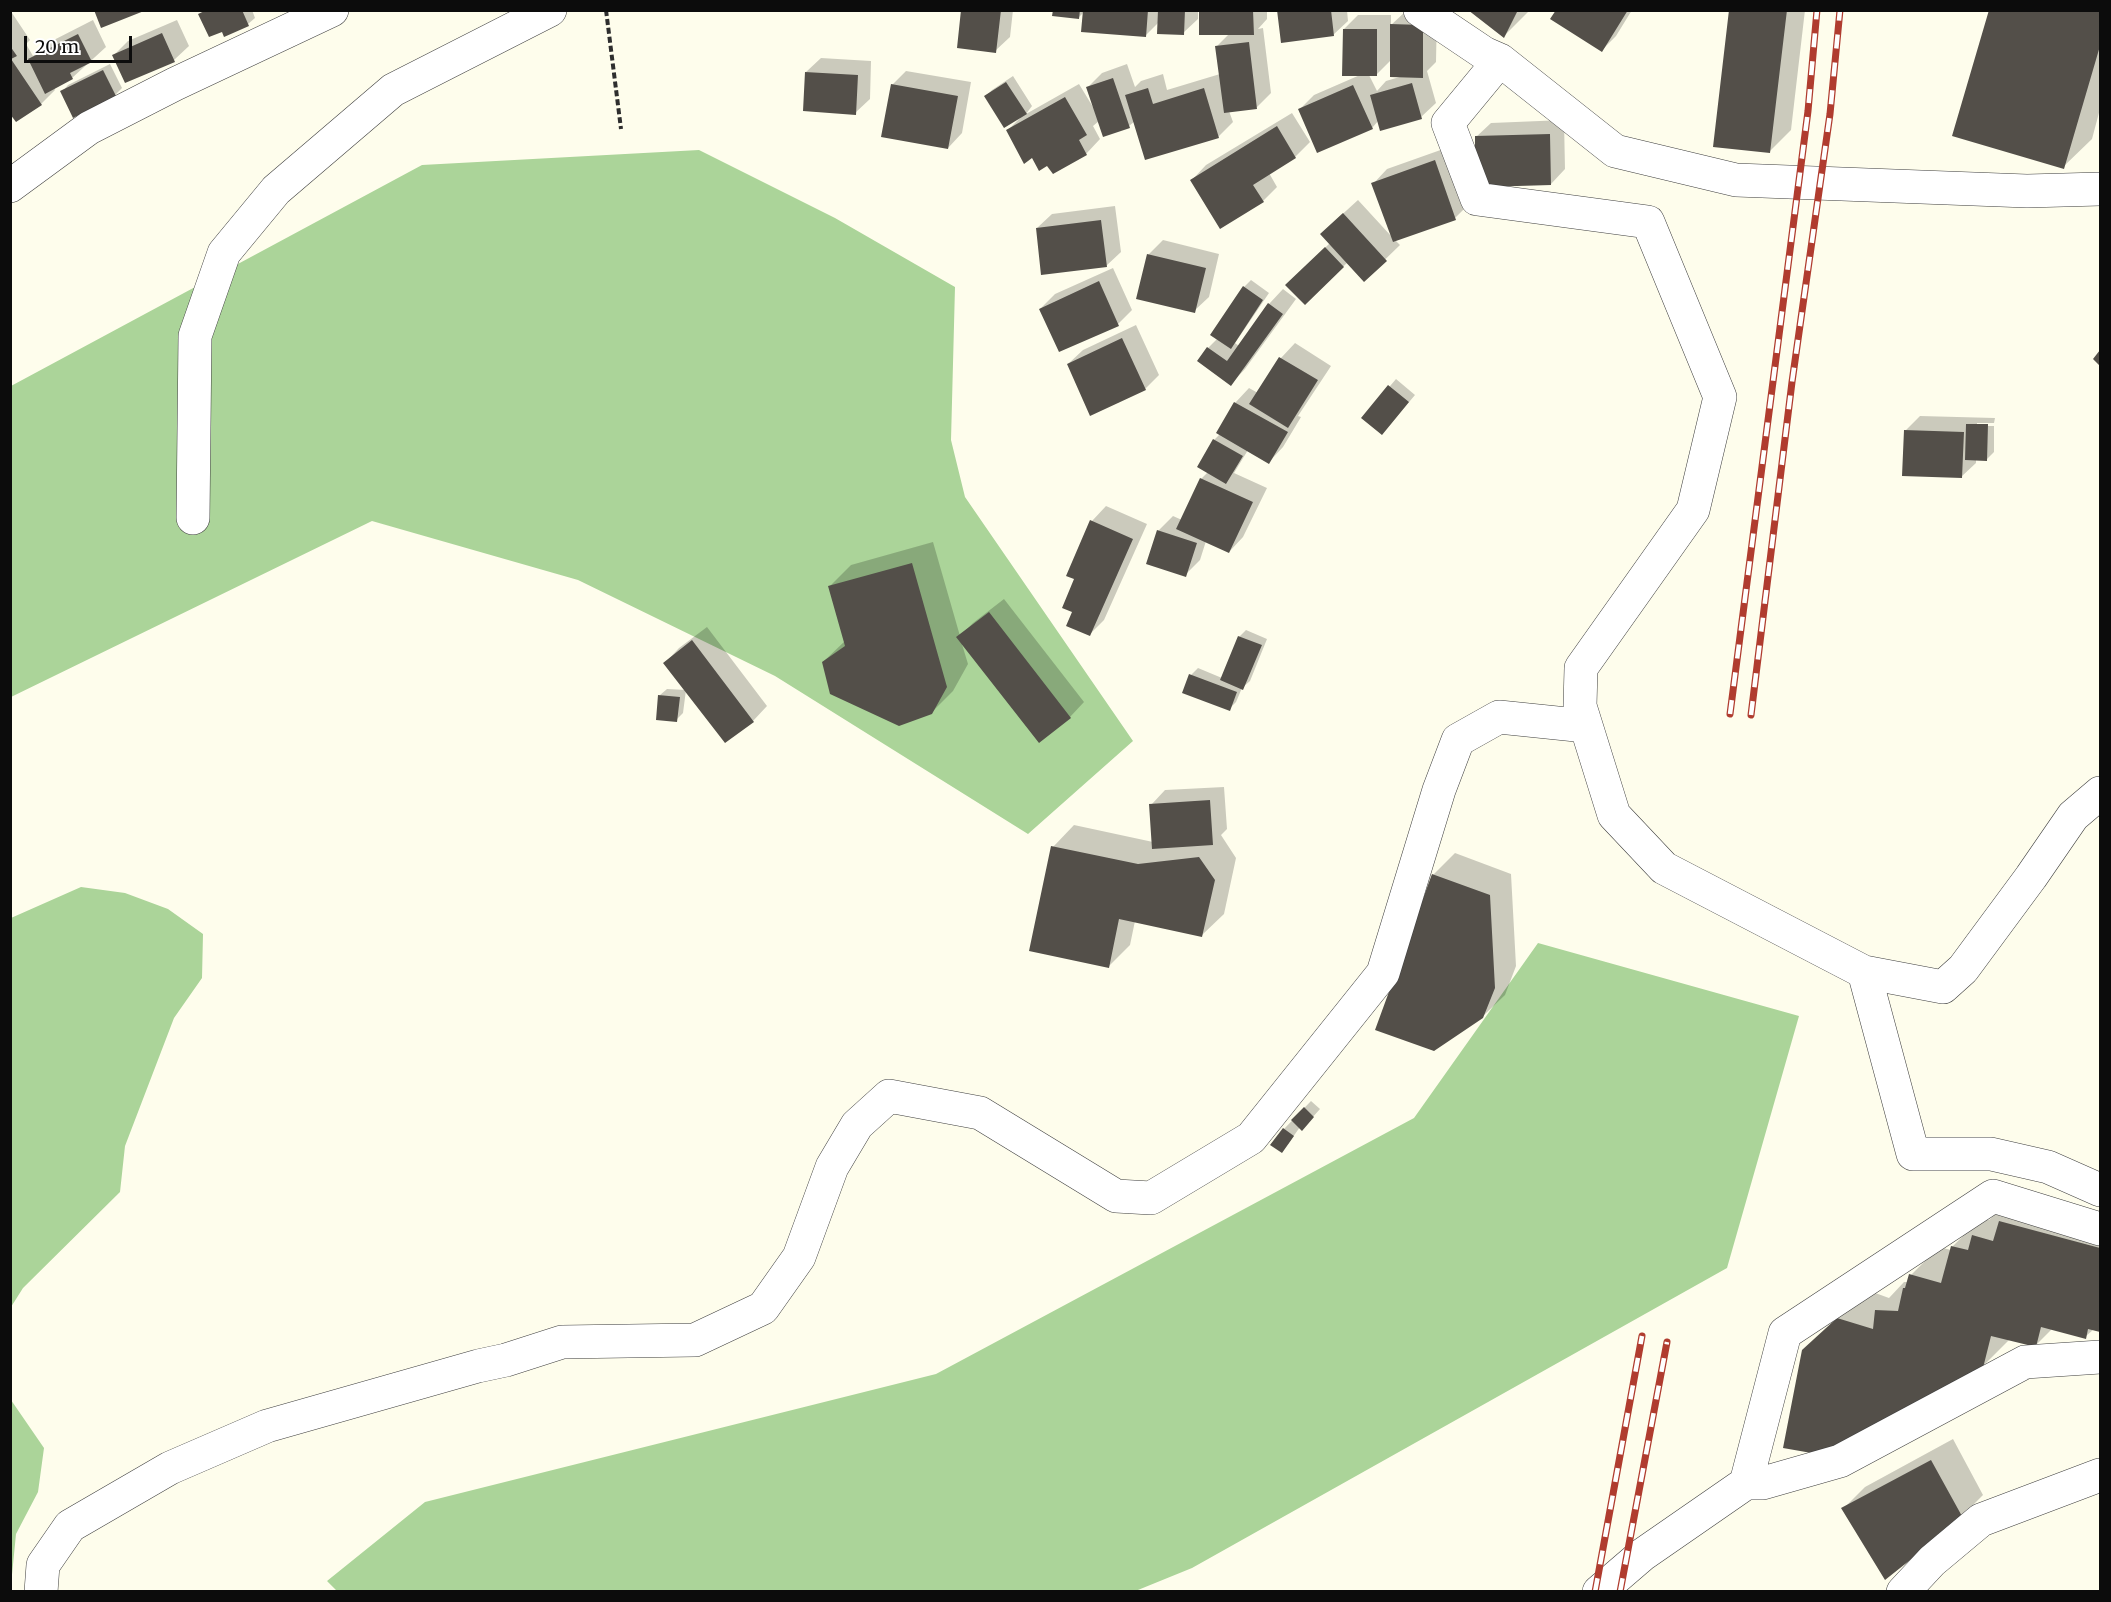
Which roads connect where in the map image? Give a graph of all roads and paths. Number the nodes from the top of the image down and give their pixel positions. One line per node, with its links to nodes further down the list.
1 (332, 10): 7 (street)
2 (550, 10): 9 (street)
3 (606, 10): 6 (path)
4 (1420, 10): 5 (street)
5 (1500, 60): 8 (street); 10 (street)
6 (621, 129)
7 (10, 186)
8 (2100, 189)
9 (193, 518)
10 (1586, 726): 12 (street); 18 (street)
11 (2100, 793): 12 (street)
12 (1864, 972): 13 (street)
13 (2100, 1190)
14 (2100, 1229): 17 (street)
15 (2100, 1357): 17 (street)
16 (2100, 1475): 20 (street)
17 (1746, 1483): 19 (street)
18 (41, 1592)
19 (1599, 1592)
20 (1903, 1592)

